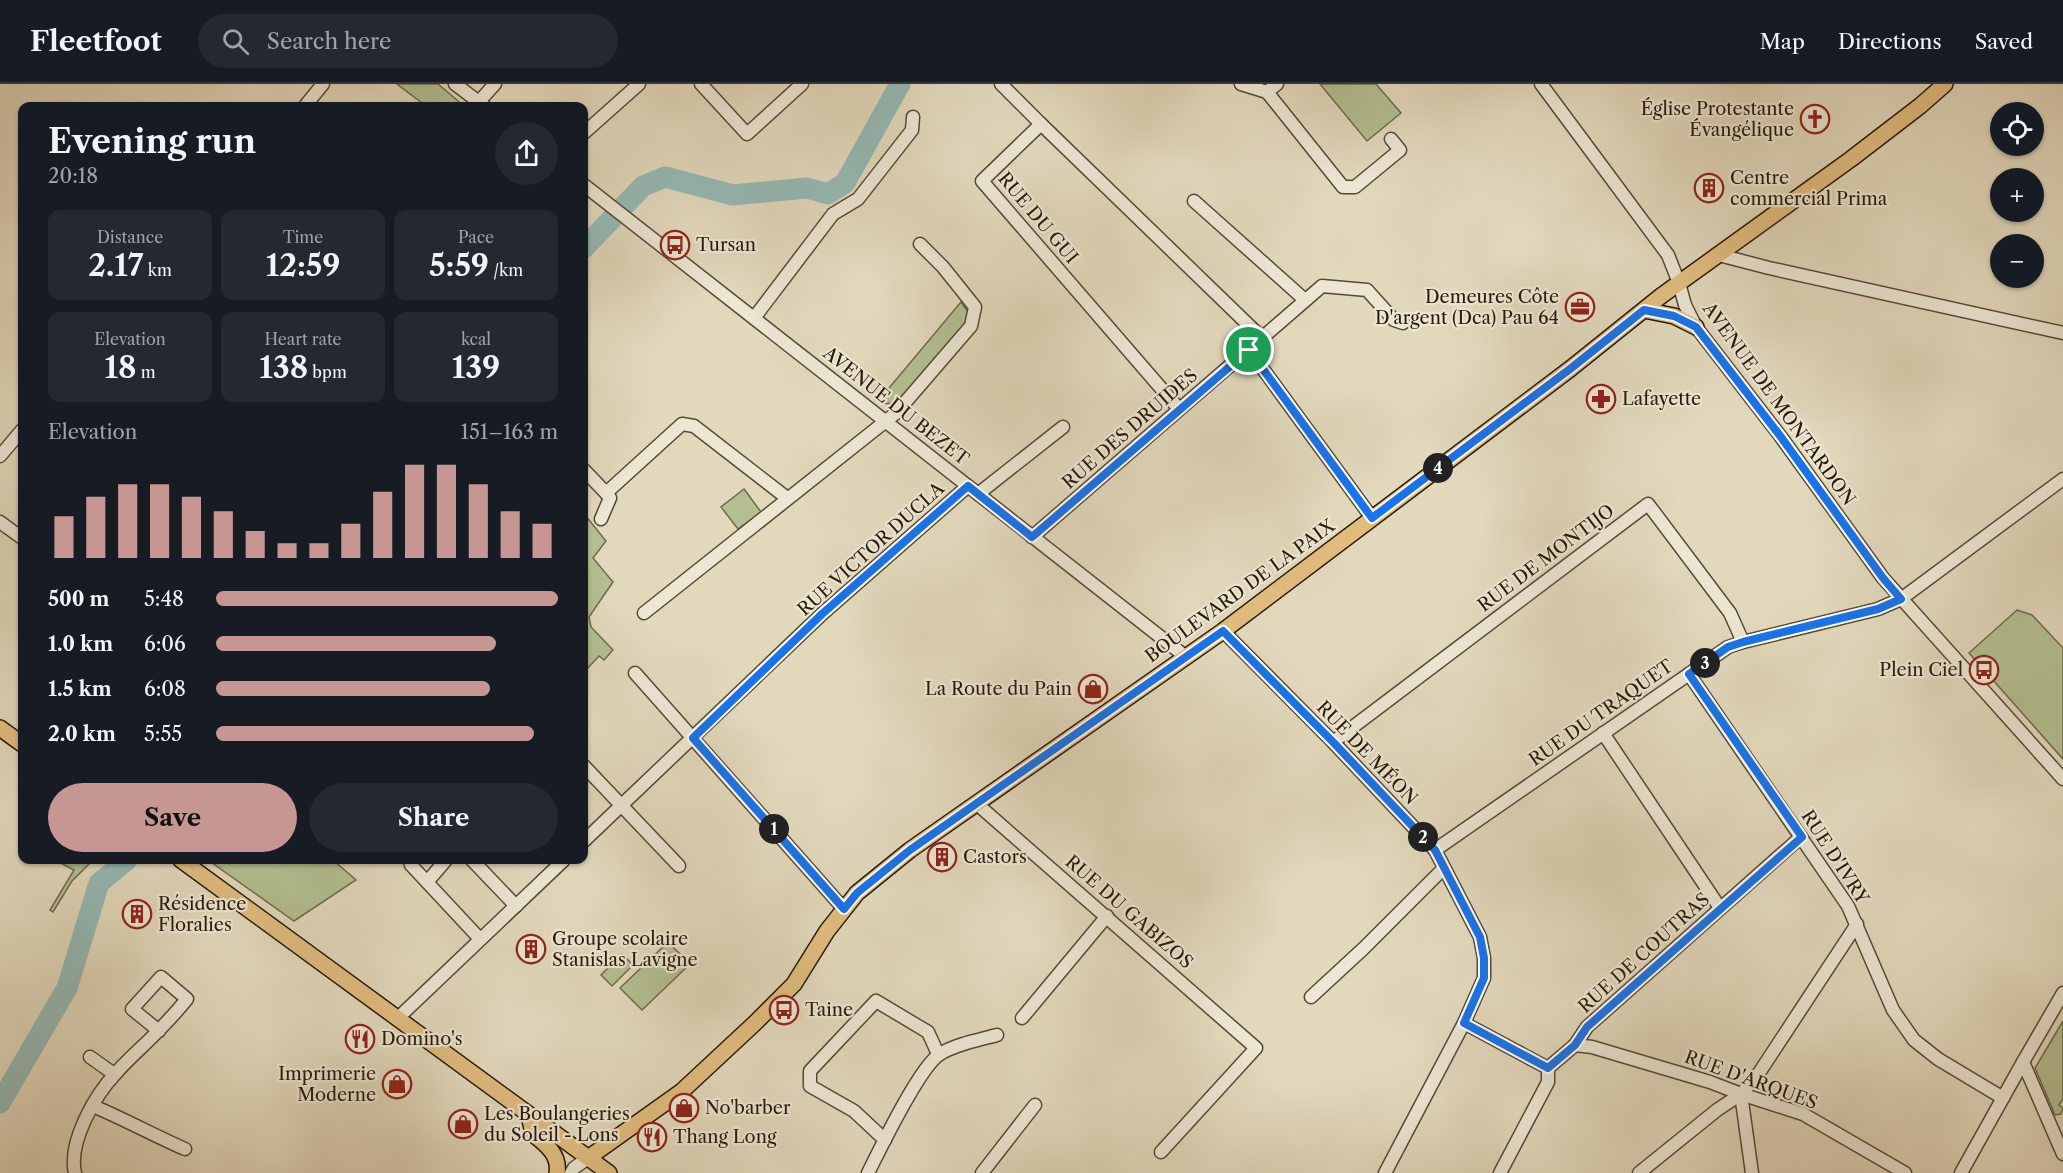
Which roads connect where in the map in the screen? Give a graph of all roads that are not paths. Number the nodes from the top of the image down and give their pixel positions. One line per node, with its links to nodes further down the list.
1 (323, 84): 12 (street)
2 (455, 84): 13 (street)
3 (495, 84): 14 (street)
4 (639, 84): 17 (street)
5 (700, 84): 6 (street)
6 (802, 84)
7 (1001, 84): 16 (street)
8 (1241, 84): 11 (street)
9 (1541, 84): 23 (street, AVENUE DE MONTARDON)
10 (1945, 84): 22 (main road, BOULEVARD DE LA PAIX)
11 (1272, 88): 18 (street)
12 (308, 102)
13 (476, 102)
14 (481, 102)
15 (913, 117): 26 (street)
16 (1041, 124): 30 (street); 32 (street, RUE DU GUI)
17 (588, 129)
18 (1391, 139)
19 (588, 188): 26 (street, AVENUE DU BEZET)
20 (1194, 201): 24 (street)
21 (920, 244): 33 (street)
22 (1719, 255): 23 (main road, BOULEVARD DE LA PAIX); 29 (street)
23 (1679, 283): 25 (main road, BOULEVARD DE LA PAIX); 28 (street, AVENUE DE MONTARDON)
24 (1305, 300): 27 (street, RUE DES DRUIDES); 30 (street, RUE DES DRUIDES)
25 (1644, 310): 28 (main road); 42 (main road, BOULEVARD DE LA PAIX)
26 (754, 318): 33 (street, AVENUE DU BEZET)
27 (1403, 322)
28 (1696, 327): 47 (street, AVENUE DE MONTARDON)
29 (2063, 333)
30 (1262, 338): 31 (street, RUE DES DRUIDES)
31 (1249, 350): 32 (street, RUE DES DRUIDES); 42 (street)
32 (1179, 409): 46 (street, RUE DES DRUIDES)
33 (885, 421): 39 (street, AVENUE DU BEZET); 41 (street)
34 (1063, 427): 39 (street, RUE VICTOR DUCLA)
35 (18, 435): 36 (street)
36 (0, 456)
37 (588, 474): 40 (street)
38 (2063, 479): 47 (street, RUE DU TRAQUET)
39 (973, 490): 46 (street, AVENUE DU BEZET); 56 (street, RUE VICTOR DUCLA)
40 (606, 493): 41 (street); 43 (street)
41 (787, 498): 48 (street)
42 (1372, 518): 49 (main road, BOULEVARD DE LA PAIX)
43 (601, 519)
44 (0, 522): 45 (street)
45 (18, 535)
46 (1032, 537): 51 (street, AVENUE DU BEZET)
47 (1901, 599): 50 (street, RUE DU TRAQUET); 60 (street, AVENUE DE MONTARDON)
48 (644, 613)
49 (1223, 631): 51 (main road, BOULEVARD DE LA PAIX); 58 (street, RUE DE MÉON)
50 (1743, 642): 53 (street, RUE DU TRAQUET); 58 (street, RUE DE MONTIJO)
51 (1186, 657): 61 (main road, BOULEVARD DE LA PAIX)
52 (635, 673): 56 (street)
53 (1689, 674): 55 (street, RUE DU TRAQUET); 64 (street, RUE D'IVRY)
54 (0, 728): 57 (main road)
55 (1603, 733): 65 (street, RUE DU TRAQUET); 76 (street)
56 (693, 738): 62 (street, RUE VICTOR DUCLA); 75 (street)
57 (18, 741)
58 (1333, 742): 65 (street, RUE DE MÉON)
59 (588, 770): 62 (street)
60 (2063, 779)
61 (977, 804): 75 (main road, BOULEVARD DE LA PAIX); 77 (street, RUE DU GABIZOS)
62 (621, 805): 63 (street, RUE VICTOR DUCLA); 71 (street)
63 (588, 837)
64 (1802, 837): 76 (street, RUE DE COUTRAS); 78 (street, RUE D'IVRY)
65 (1435, 850): 72 (street, RUE DE MÉON)
66 (186, 864): 83 (main road)
67 (411, 864): 73 (street)
68 (443, 864): 73 (street)
69 (476, 864): 74 (street)
70 (560, 864): 74 (street)
71 (679, 866)
72 (1444, 868): 81 (street); 84 (street, RUE DE MÉON)
73 (427, 882): 79 (street)
74 (516, 906): 79 (street)
75 (844, 909): 102 (main road, BOULEVARD DE LA PAIX)
76 (1720, 909): 87 (street, RUE DE COUTRAS)
77 (1107, 916): 82 (street); 100 (street, RUE DU GABIZOS)
78 (1857, 924): 93 (street); 94 (street, RUE D'IVRY)
79 (480, 939): 83 (street)
80 (2063, 993): 90 (street)
81 (1311, 997)
82 (1022, 1017)
83 (398, 1018): 97 (main road)
84 (1464, 1023): 91 (street); 109 (street, RUE DE MÉON)
85 (159, 1031): 85 (street); 92 (street)
86 (997, 1035): 88 (street)
87 (1575, 1045): 91 (street, RUE DE COUTRAS); 93 (street, RUE D'ARQUES)
88 (938, 1054): 98 (street); 98 (street)
89 (90, 1057): 92 (street)
90 (2023, 1062): 94 (street); 101 (street)
91 (1548, 1068): 110 (street)
92 (114, 1074): 96 (street)
93 (1741, 1094): 111 (street); 112 (street); 113 (street, RUE D'ARQUES)
94 (2003, 1098): 114 (street)
95 (1035, 1105): 108 (street)
96 (93, 1106): 99 (street); 103 (street)
97 (529, 1115): 102 (main road); 104 (main road)
98 (885, 1140): 107 (street)
99 (184, 1149)
100 (1161, 1152)
101 (2063, 1154)
102 (588, 1158): 105 (street); 106 (main road)
103 (75, 1173)
104 (557, 1173)
105 (571, 1173)
106 (609, 1173)
107 (868, 1173)
108 (982, 1173)
109 (1385, 1173)
110 (1500, 1173)
111 (1638, 1173)
112 (1752, 1173)
113 (1905, 1173)
114 (1960, 1173)

